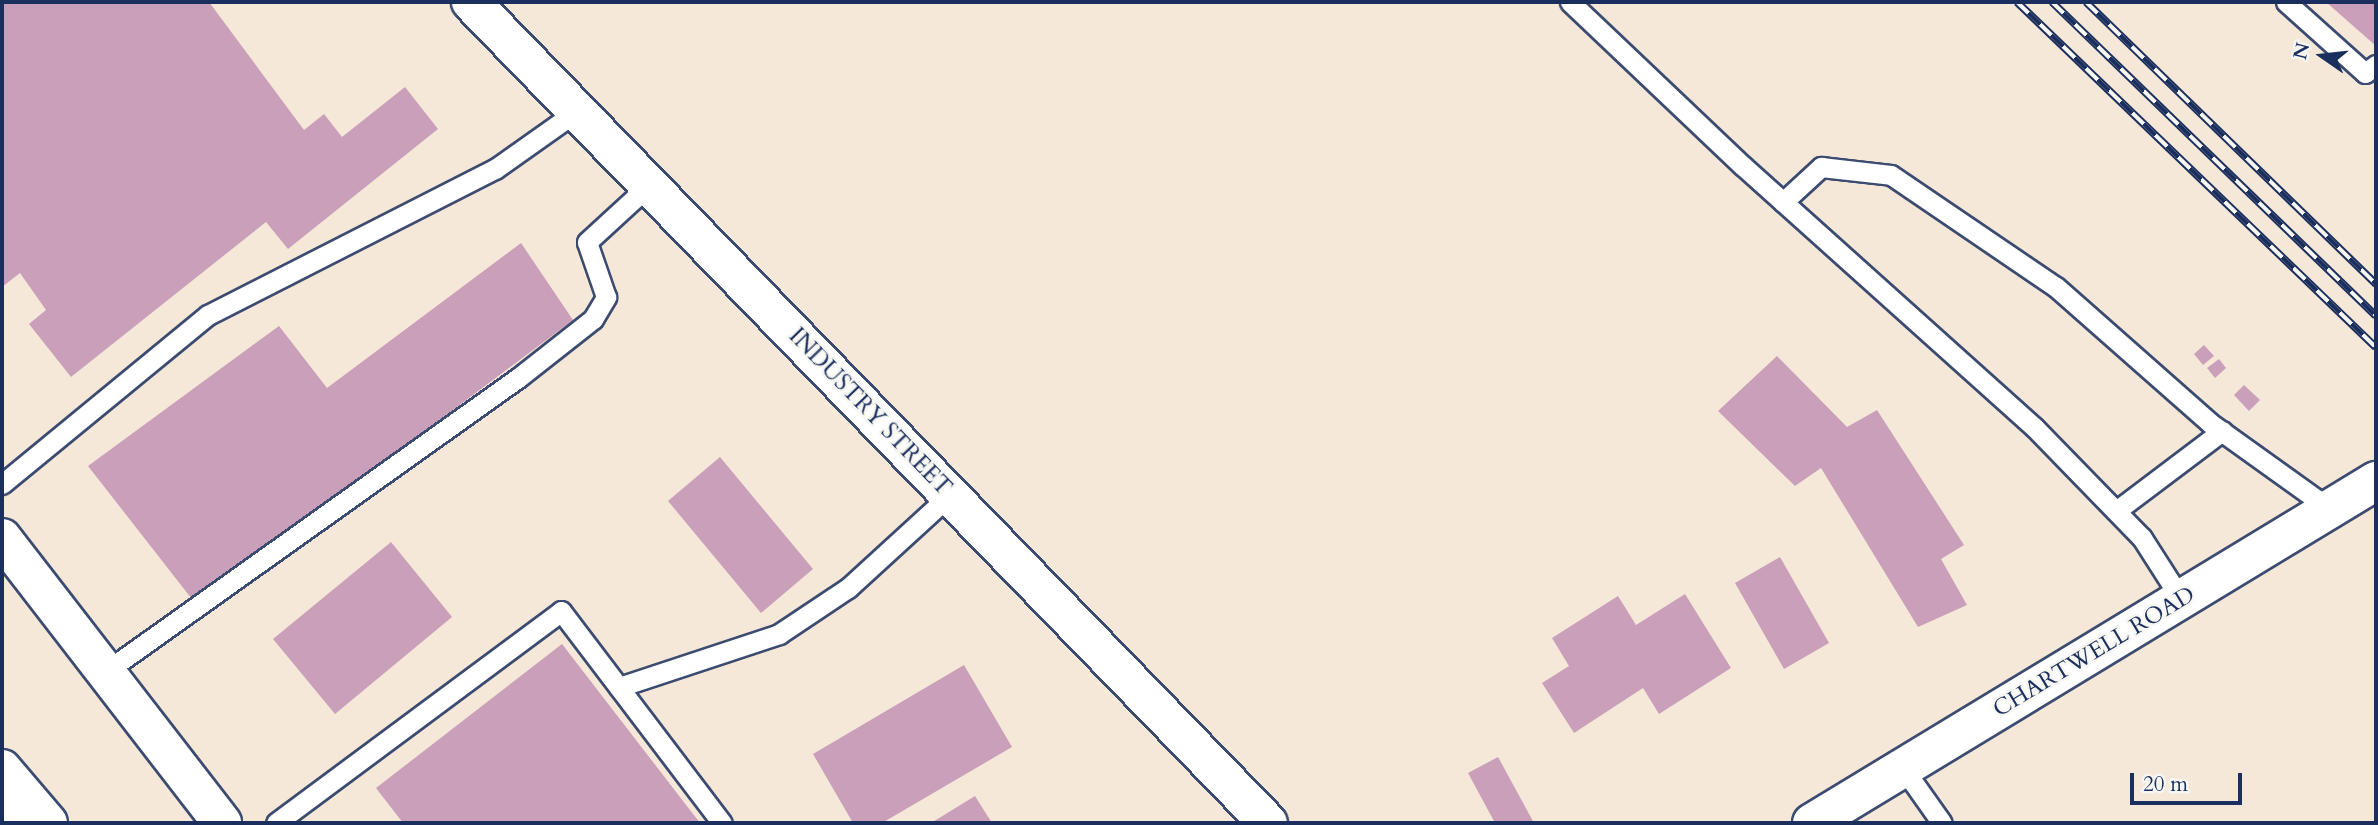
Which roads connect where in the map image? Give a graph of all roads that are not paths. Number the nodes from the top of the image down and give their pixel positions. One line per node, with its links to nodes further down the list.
1 (471, 2): 5 (main road, INDUSTRY STREET)
2 (1570, 2): 7 (lane)
3 (2286, 2): 4 (lane)
4 (2376, 65)
5 (577, 111): 6 (main road, INDUSTRY STREET); 10 (lane)
6 (649, 185): 11 (main road, INDUSTRY STREET); 16 (lane)
7 (1783, 202): 8 (lane); 13 (lane)
8 (2222, 431): 12 (lane); 13 (lane)
9 (2376, 481): 12 (main road, CHARTWELL ROAD)
10 (2, 484)
11 (950, 495): 17 (lane); 26 (main road, INDUSTRY STREET)
12 (2330, 509): 15 (main road, CHARTWELL ROAD)
13 (2116, 511): 15 (lane)
14 (2, 538): 16 (main road)
15 (2181, 600): 18 (main road, CHARTWELL ROAD)
16 (105, 672): 23 (main road)
17 (619, 687): 24 (lane); 25 (lane)
18 (1903, 768): 27 (main road, CHARTWELL ROAD); 28 (lane)
19 (2, 769): 22 (main road)
20 (2, 813): 21 (main road)
21 (12, 823)
22 (48, 823)
23 (222, 823)
24 (276, 823)
25 (722, 823)
26 (1268, 823)
27 (1812, 823)
28 (1942, 823)

